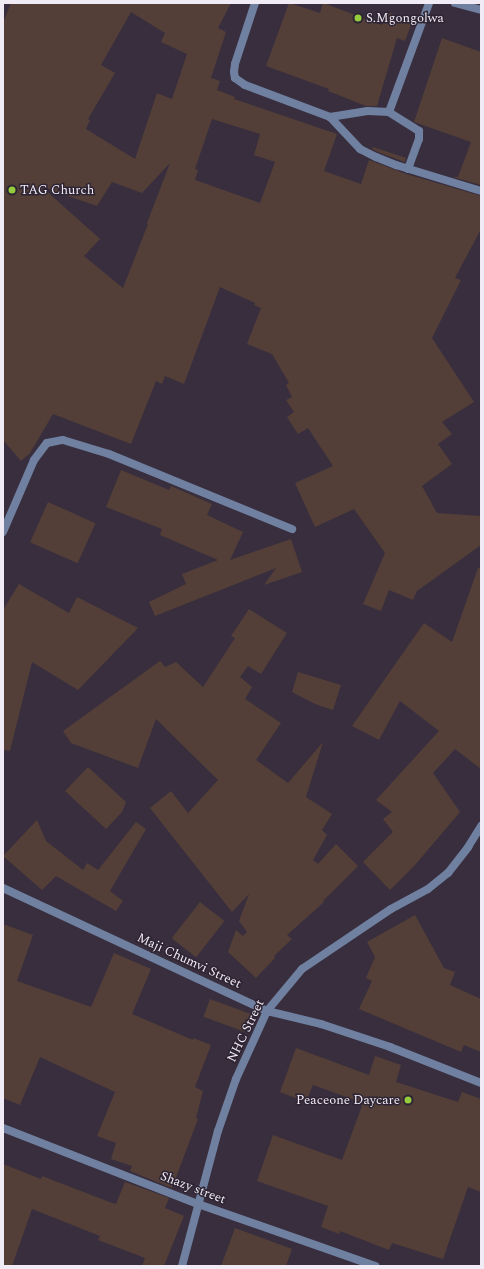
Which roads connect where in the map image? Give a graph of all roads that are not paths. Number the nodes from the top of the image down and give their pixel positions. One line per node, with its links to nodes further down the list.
1 (255, 3): 6 (street)
2 (429, 3): 5 (street)
3 (455, 3): 4 (street)
4 (481, 10)
5 (389, 112): 6 (street); 7 (street)
6 (330, 117): 7 (street)
7 (408, 169): 8 (street)
8 (481, 191)
9 (292, 529): 10 (street)
10 (3, 532)
11 (481, 826): 13 (street, NHC Street)
12 (3, 888): 13 (street, Maji Chumvi Street)
13 (267, 1011): 14 (street, Maji Chumvi Street); 16 (street, NHC Street)
14 (481, 1083)
15 (3, 1128): 16 (street, Shazy street)
16 (198, 1204): 17 (street, NHC Street); 18 (street, Shazy street)
17 (182, 1266)
18 (375, 1266)

